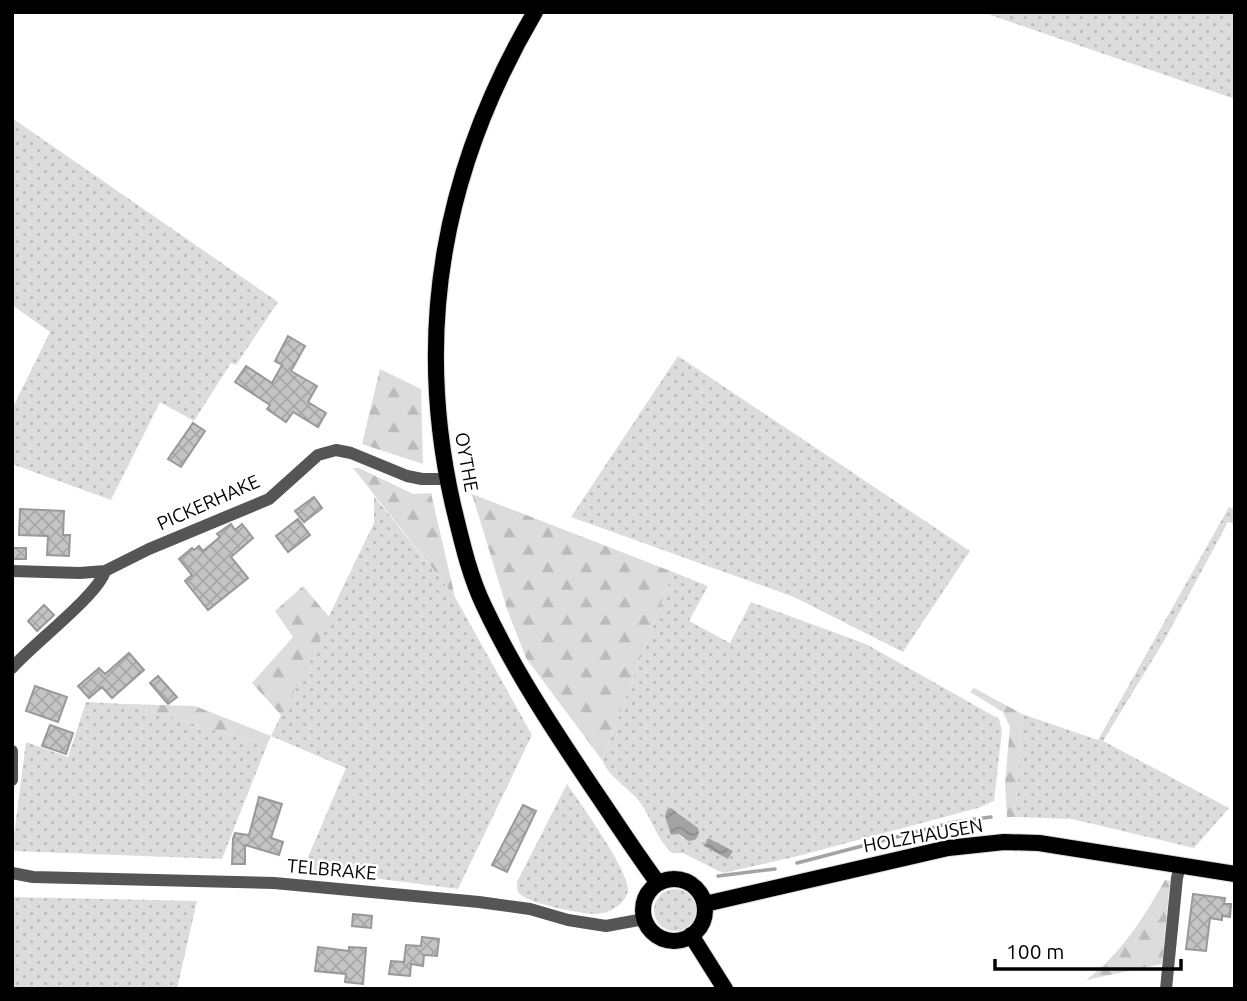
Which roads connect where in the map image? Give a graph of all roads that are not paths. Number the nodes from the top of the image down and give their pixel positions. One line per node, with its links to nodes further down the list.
1 (534, 12): 2 (main road, OYTHE)
2 (447, 479): 4 (street, PICKERHAKE); 11 (main road, OYTHE)
3 (12, 571): 4 (street, PICKERHAKE)
4 (105, 571): 5 (street)
5 (12, 668)
6 (12, 751): 7 (street)
7 (12, 780)
8 (1180, 866): 10 (main road, HOLZHAUSEN); 12 (main road, HOLZHAUSEN); 16 (street)
9 (12, 873): 13 (street, TELBRAKE)
10 (1235, 874)
11 (658, 883): 12 (main road); 13 (main road)
12 (705, 904): 14 (main road)
13 (644, 919): 14 (main road)
14 (691, 936): 15 (main road)
15 (725, 989)
16 (1166, 989)

